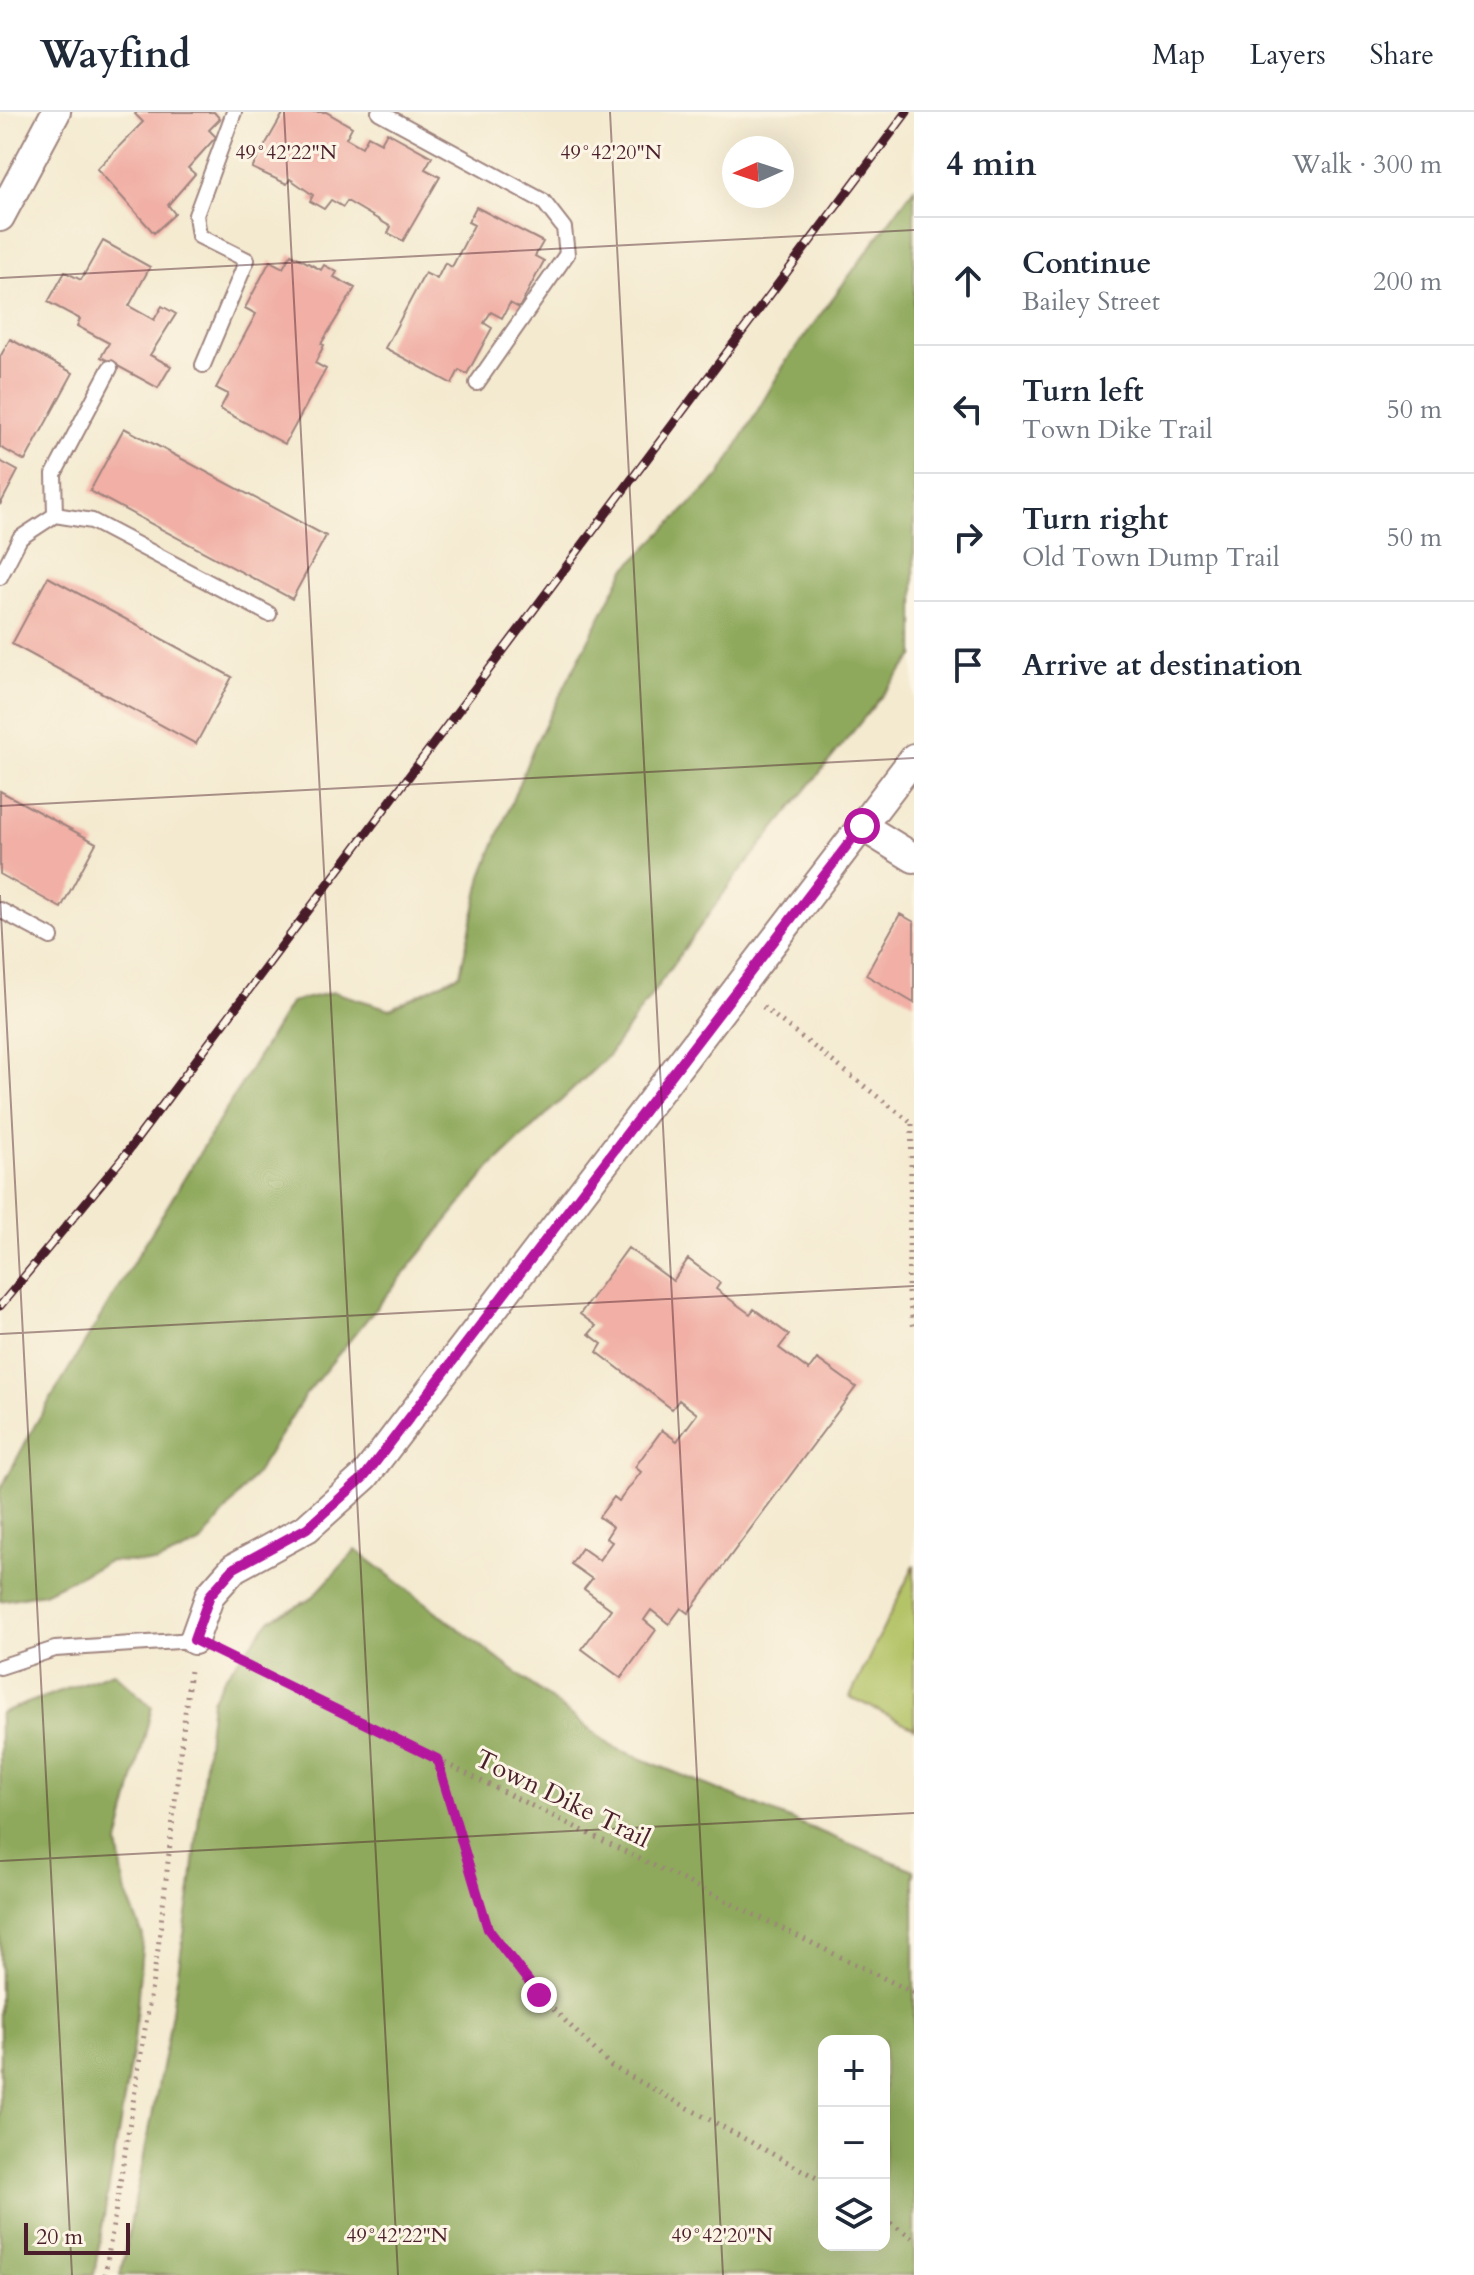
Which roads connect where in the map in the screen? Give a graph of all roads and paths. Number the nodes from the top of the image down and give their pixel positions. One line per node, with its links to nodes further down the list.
1 (56, 112): 4 (street)
2 (234, 112): 5 (lane)
3 (379, 112): 7 (lane)
4 (0, 217)
5 (203, 365)
6 (110, 368): 8 (lane)
7 (477, 383)
8 (55, 515): 9 (lane); 10 (lane)
9 (0, 577)
10 (269, 614)
11 (914, 758): 12 (street)
12 (862, 826): 13 (street); 16 (street)
13 (914, 858)
14 (0, 910): 15 (lane)
15 (51, 937)
16 (737, 988): 17 (path); 19 (street)
17 (913, 1124): 18 (path)
18 (914, 1329)
19 (194, 1640): 20 (lane); 21 (path, Town Dike Trail); 26 (path)
20 (0, 1667)
21 (437, 1759): 22 (path, Town Dike Trail); 23 (path)
22 (914, 1993)
23 (818, 2179)
24 (890, 2223): 25 (path)
25 (914, 2239)
26 (105, 2275)

